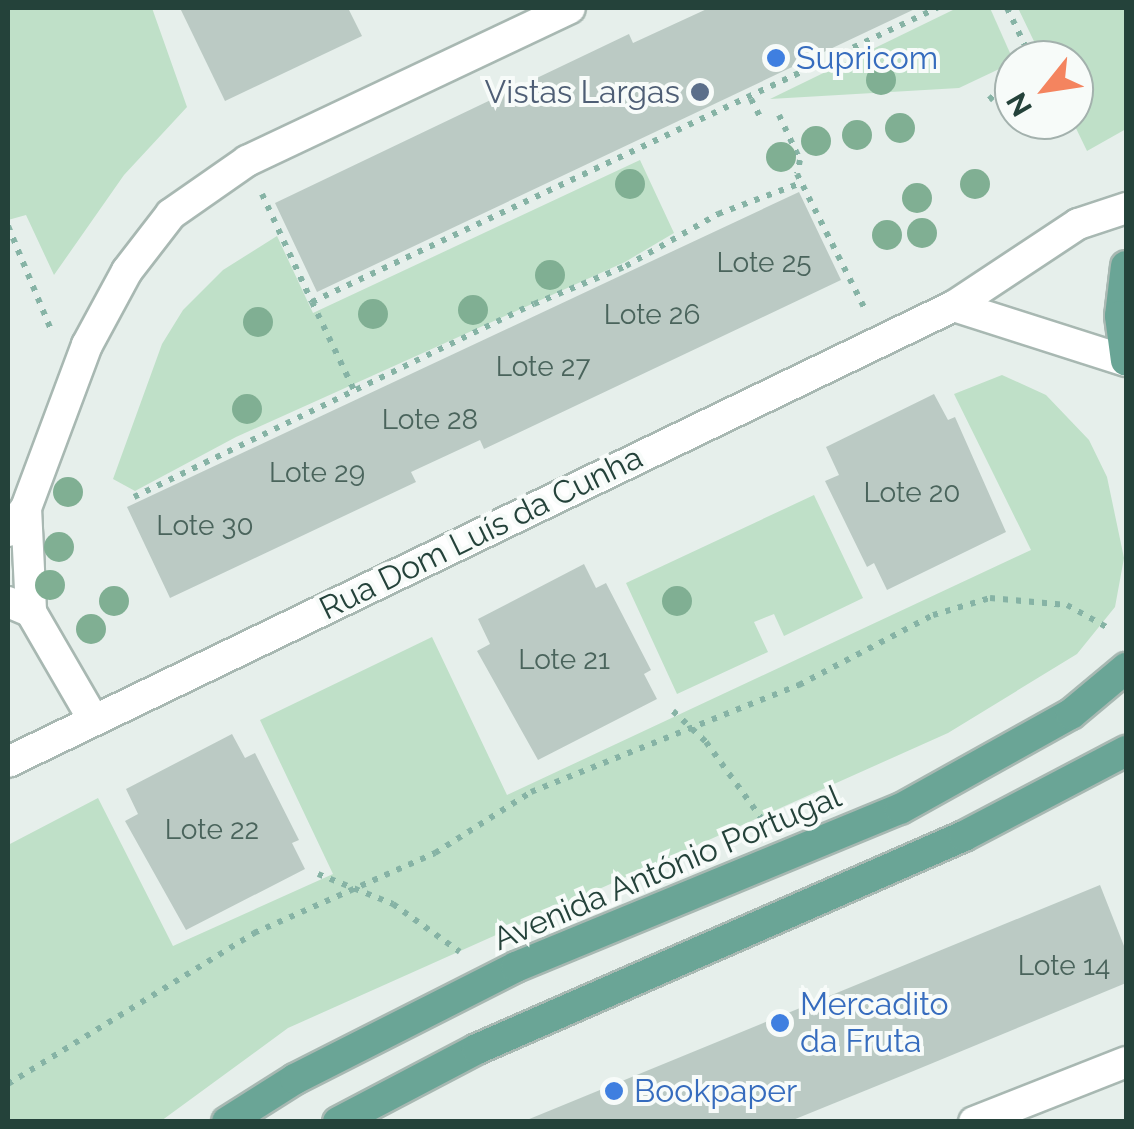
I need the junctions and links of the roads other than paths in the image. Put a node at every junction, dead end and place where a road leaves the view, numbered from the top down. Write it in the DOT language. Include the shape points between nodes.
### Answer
graph roads {
  1 [pos="570,8"];
  2 [pos="1126,208"];
  3 [pos="1126,266"];
  4 [pos="954,306"];
  5 [pos="1126,361"];
  6 [pos="17,520"];
  7 [pos="19,607"];
  8 [pos="1126,668"];
  9 [pos="93,719"];
  10 [pos="1126,751"];
  11 [pos="8,762"];
  12 [pos="1126,1062"];
  13 [pos="226,1122"];
  14 [pos="338,1122"];
  15 [pos="974,1122"];
  1 -- 6 [label="street" via="247,161 171,214 127,270 87,345"];
  2 -- 4 [label="street, Rua Dom Luís da Cunha" via="1078,224"];
  3 -- 5 [label="main road" via="1120,316"];
  4 -- 5 [label="street"];
  4 -- 9 [label="street, Rua Dom Luís da Cunha"];
  6 -- 7 [label="street"];
  7 -- 9 [label="street"];
  8 -- 13 [label="main road, Avenida António Portugal" via="1071,714 900,808 516,968 295,1078"];
  9 -- 11 [label="street, Rua Dom Luís da Cunha"];
  10 -- 14 [label="main road" via="964,836 477,1049"];
  12 -- 15 [label="street"];
}
